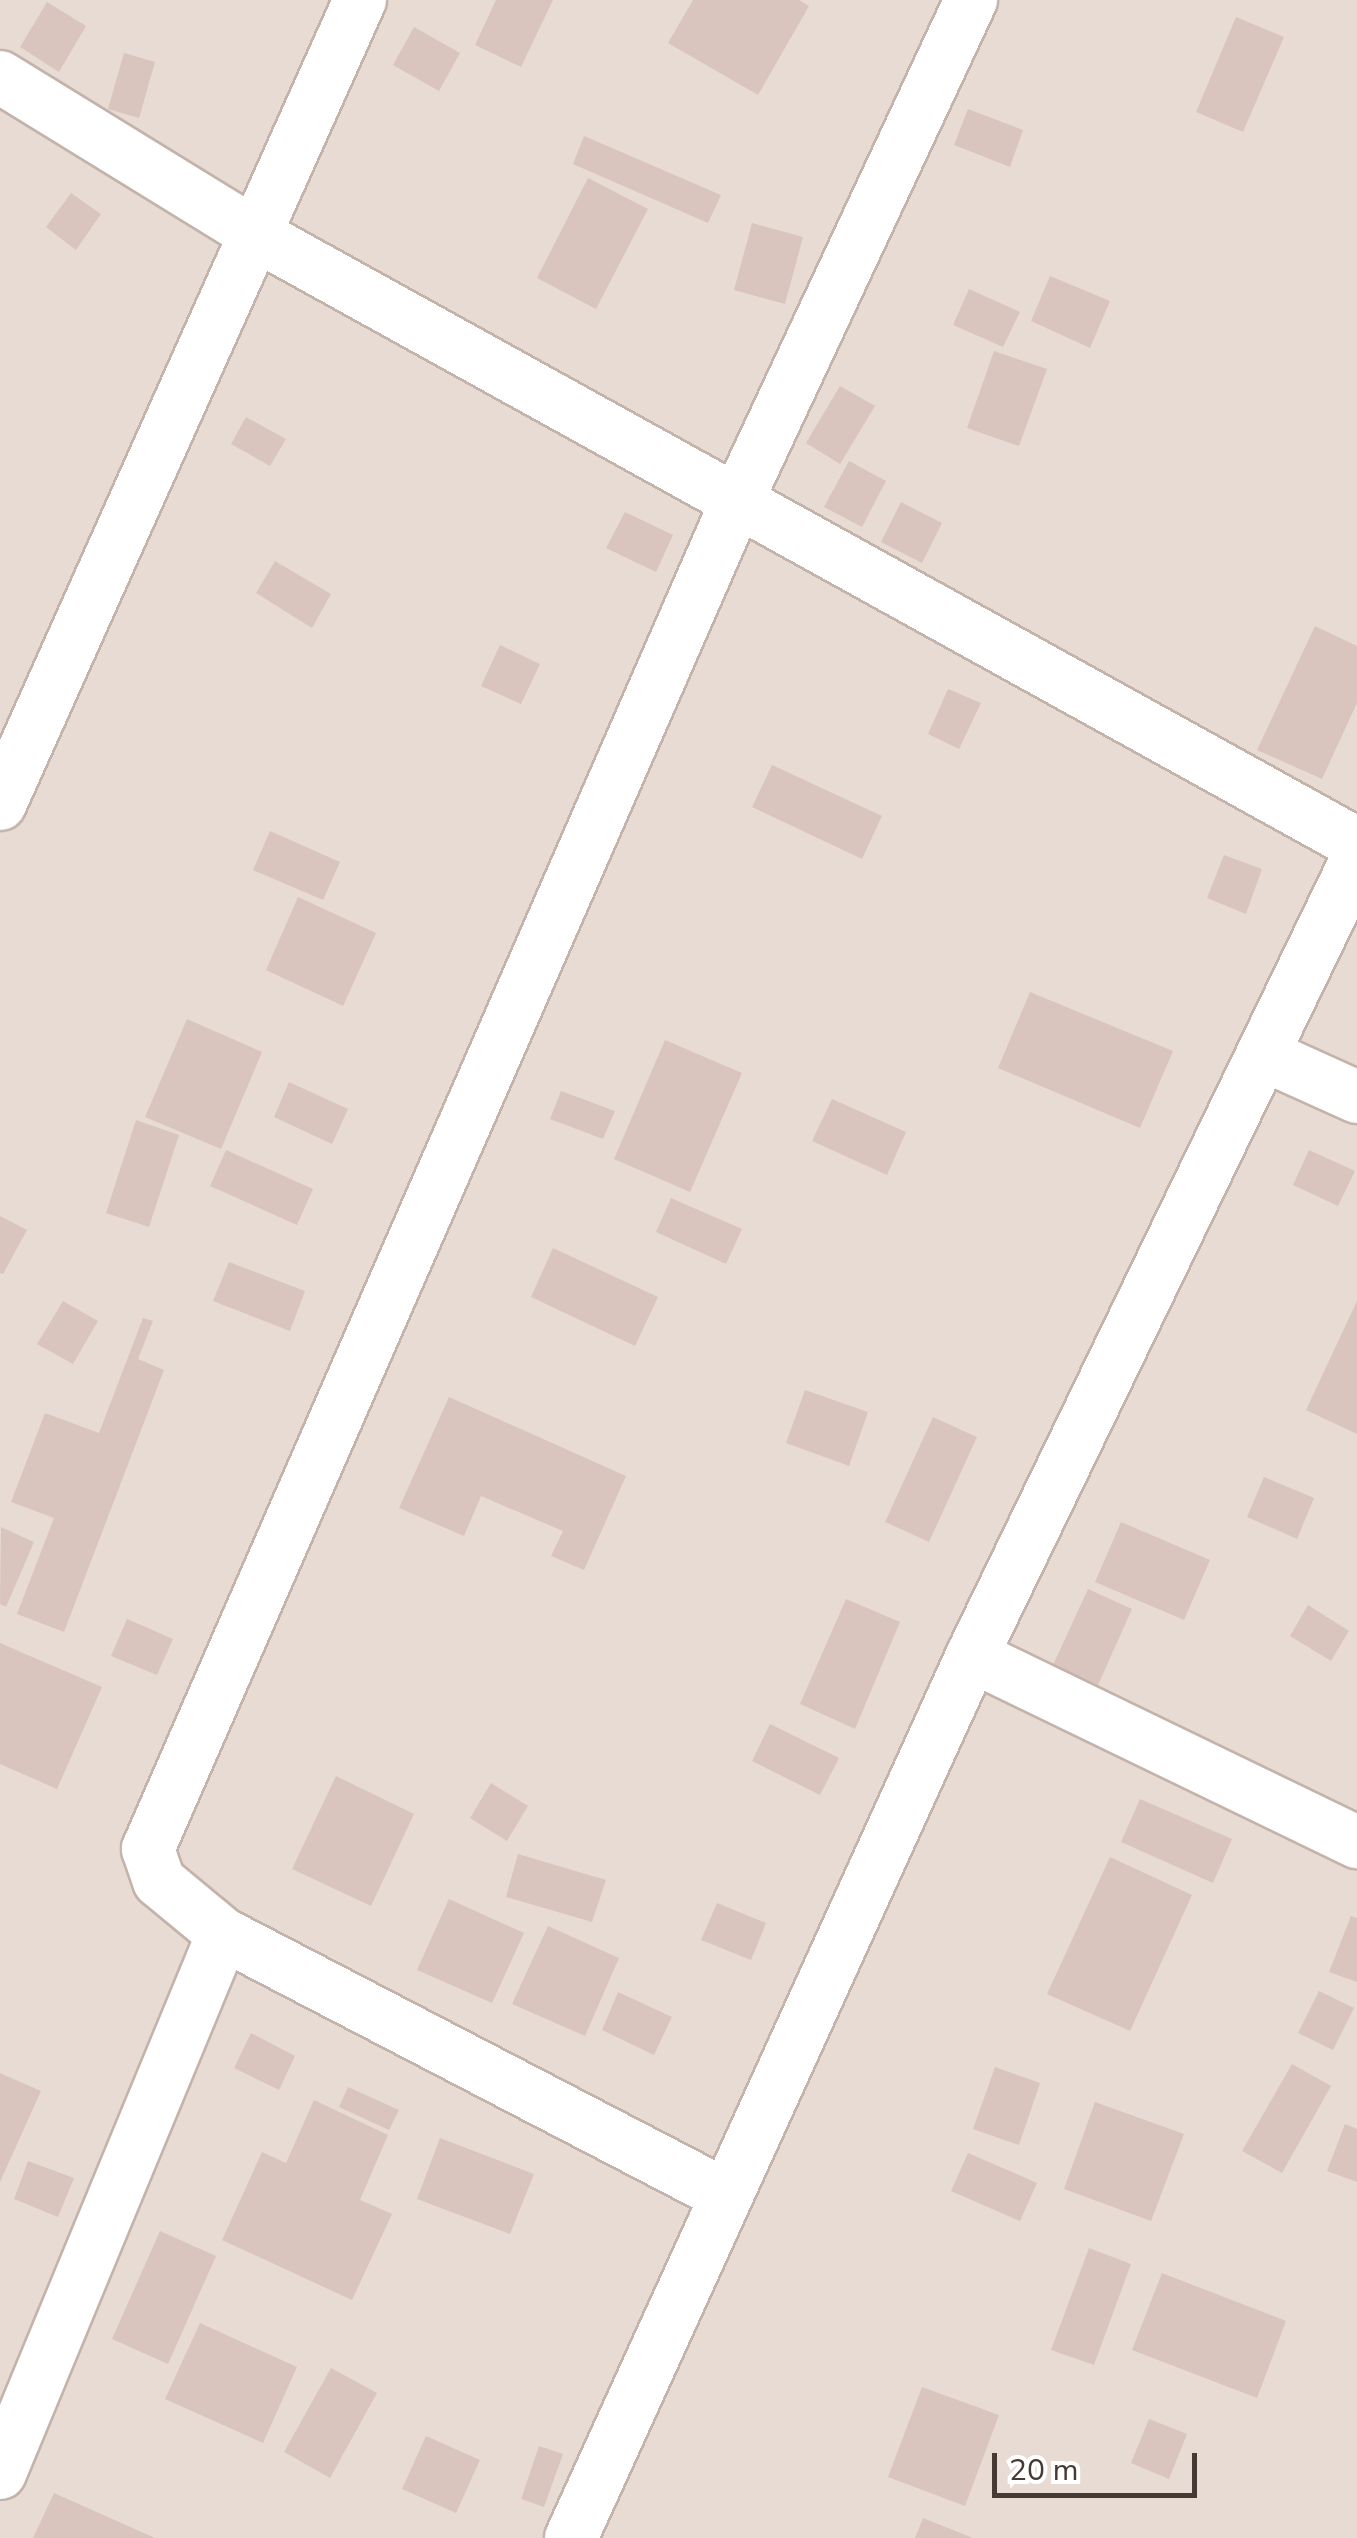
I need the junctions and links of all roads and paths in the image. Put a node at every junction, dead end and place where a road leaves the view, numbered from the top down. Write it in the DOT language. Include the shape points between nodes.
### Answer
graph roads {
  1 [pos="360,0"];
  2 [pos="971,0"];
  3 [pos="0,77"];
  4 [pos="258,236"];
  5 [pos="737,501"];
  6 [pos="0,804"];
  7 [pos="1357,844"];
  8 [pos="1357,859"];
  9 [pos="1264,1054"];
  10 [pos="1357,1097"];
  11 [pos="972,1656"];
  12 [pos="1357,1842"];
  13 [pos="223,1934"];
  14 [pos="725,2195"];
  15 [pos="0,2473"];
  16 [pos="571,2538"];
  1 -- 4 [label="street"];
  2 -- 5 [label="street"];
  3 -- 4 [label="street"];
  4 -- 5 [label="street"];
  4 -- 6 [label="street"];
  5 -- 7 [label="street"];
  5 -- 13 [label="street" via="160,1806 148,1849 159,1880"];
  8 -- 9 [label="street"];
  9 -- 10 [label="street"];
  9 -- 11 [label="street"];
  11 -- 12 [label="street"];
  11 -- 14 [label="street"];
  13 -- 14 [label="street"];
  13 -- 15 [label="street"];
  14 -- 16 [label="street"];
}
